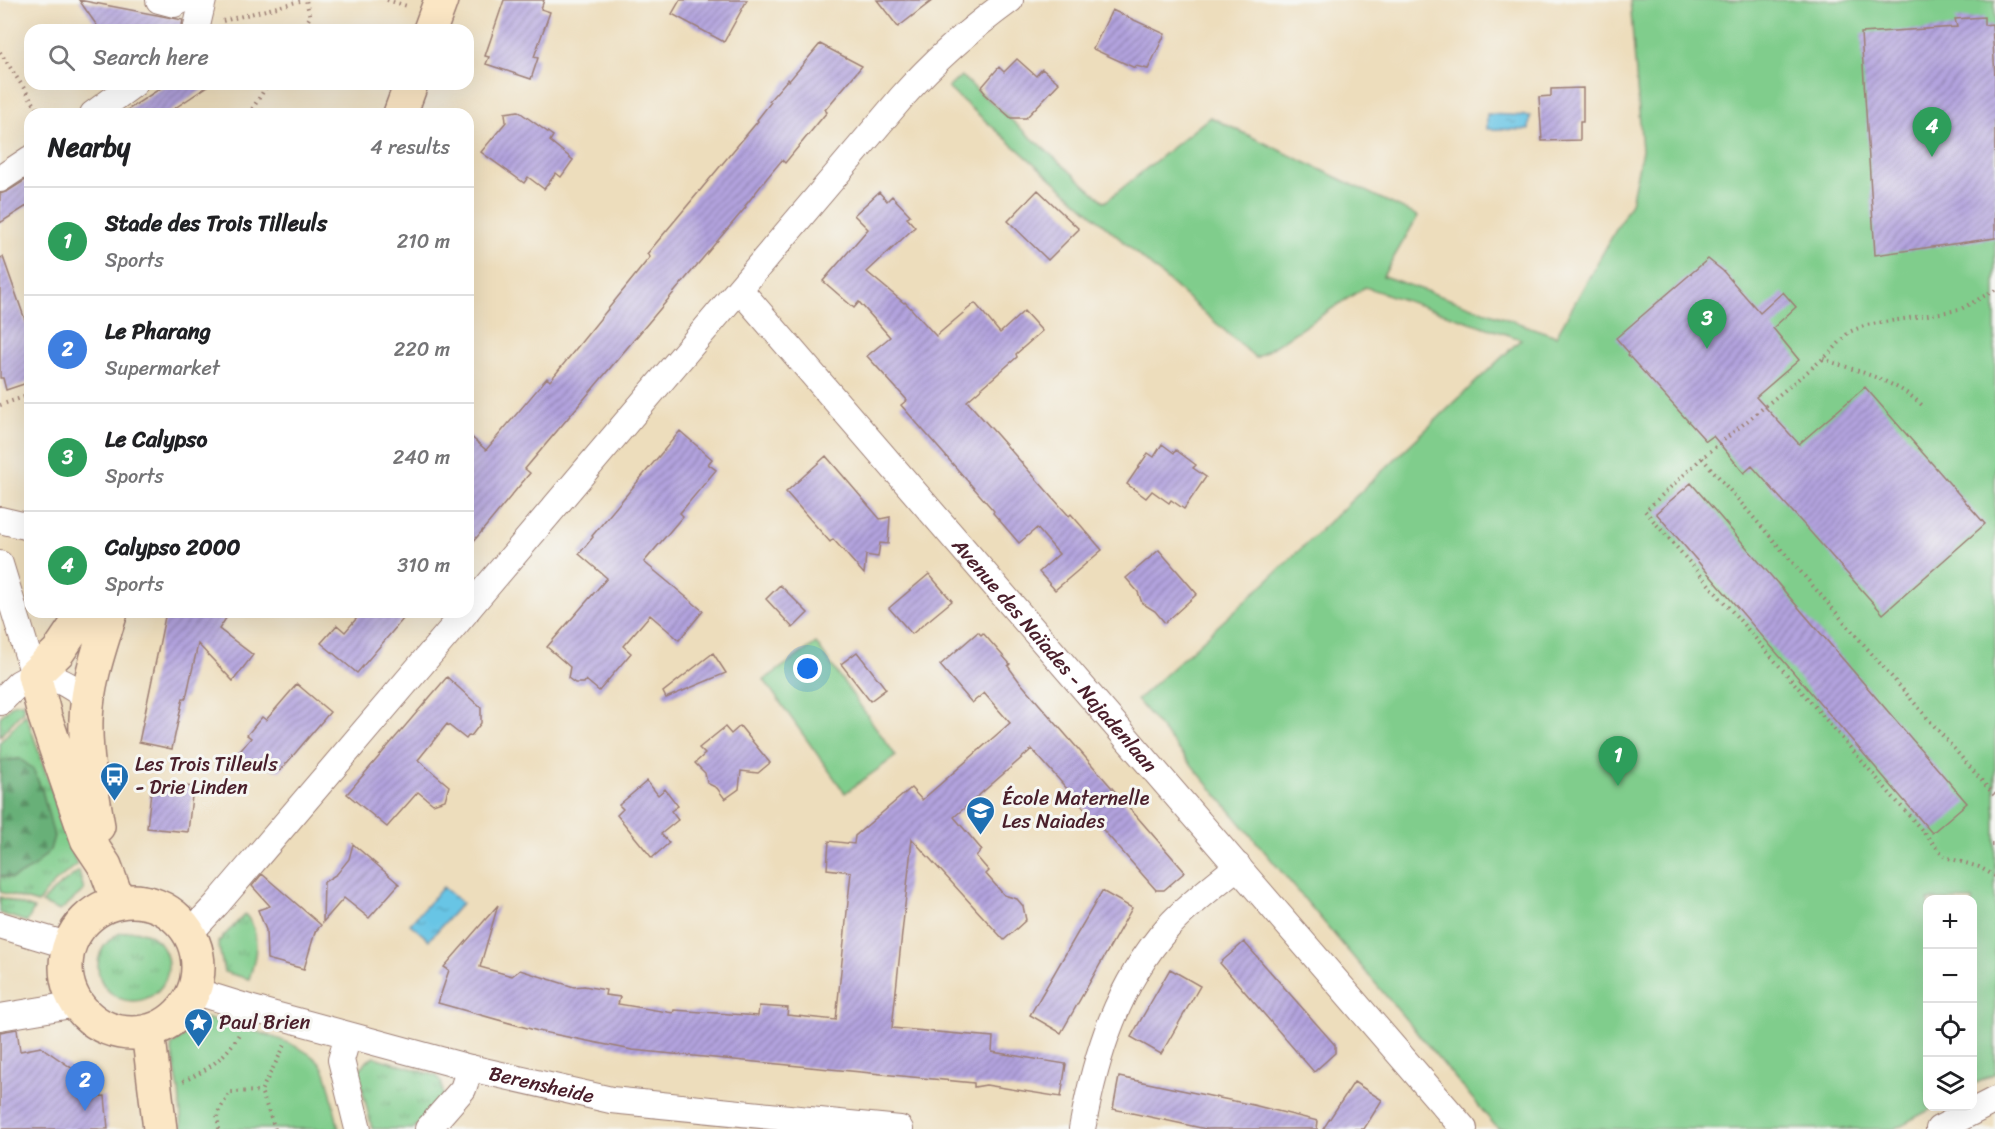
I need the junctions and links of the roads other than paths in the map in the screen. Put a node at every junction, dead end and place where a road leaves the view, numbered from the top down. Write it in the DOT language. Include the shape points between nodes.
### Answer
graph roads {
  1 [pos="159,0"];
  2 [pos="182,0"];
  3 [pos="203,0"];
  4 [pos="441,0"];
  5 [pos="1010,0"];
  6 [pos="197,24"];
  7 [pos="432,24"];
  8 [pos="126,90"];
  9 [pos="409,90"];
  10 [pos="101,108"];
  11 [pos="402,108"];
  12 [pos="24,163"];
  13 [pos="0,179"];
  14 [pos="740,290"];
  15 [pos="0,520"];
  16 [pos="24,526"];
  17 [pos="0,564"];
  18 [pos="474,603"];
  19 [pos="82,618"];
  20 [pos="109,618"];
  21 [pos="461,618"];
  22 [pos="34,675"];
  23 [pos="0,702"];
  24 [pos="88,710"];
  25 [pos="45,717"];
  26 [pos="105,866"];
  27 [pos="1238,866"];
  28 [pos="118,901"];
  29 [pos="0,925"];
  30 [pos="190,933"];
  31 [pos="70,946"];
  32 [pos="194,991"];
  33 [pos="77,1004"];
  34 [pos="0,1017"];
  35 [pos="148,1031"];
  36 [pos="348,1036"];
  37 [pos="470,1068"];
  38 [pos="1995,1100"];
  39 [pos="832,1125"];
  40 [pos="160,1129"];
  41 [pos="358,1129"];
  42 [pos="428,1129"];
  43 [pos="900,1129"];
  44 [pos="1082,1129"];
  45 [pos="1464,1129"];
  46 [pos="1939,1129"];
  1 -- 2 [label="street" via="174,4"];
  3 -- 6 [label="street"];
  4 -- 7 [label="street"];
  5 -- 14 [label="street" via="931,64"];
  8 -- 10 [label="street"];
  9 -- 11 [label="street"];
  12 -- 13 [label="street"];
  14 -- 18 [label="street"];
  14 -- 27 [label="street, Avenue des Naïades - Najadenlaan"];
  15 -- 16 [label="street"];
  17 -- 22 [label="street"];
  19 -- 22 [label="street" via="58,652"];
  20 -- 24 [label="street"];
  21 -- 30 [label="street"];
  22 -- 23 [label="street" via="19,683"];
  22 -- 24 [label="street" via="51,676 69,685"];
  22 -- 25 [label="street"];
  24 -- 25 [label="street" via="68,726"];
  24 -- 26 [label="street" via="94,802"];
  25 -- 26 [label="street" via="87,839"];
  26 -- 28 [label="street"];
  27 -- 44 [label="street" via="1170,925 1140,965 1107,1028"];
  27 -- 45 [label="street, Avenue des Naïades - Najadenlaan"];
  28 -- 30 [label="street" via="151,903 175,916"];
  28 -- 31 [label="street" via="81,924"];
  29 -- 31 [label="street"];
  30 -- 32 [label="street" via="198,961"];
  31 -- 33 [label="street" via="66,967"];
  32 -- 35 [label="street" via="171,1020"];
  32 -- 36 [label="street, Berensheide"];
  33 -- 34 [label="street"];
  33 -- 35 [label="street" via="105,1027 121,1032"];
  35 -- 40 [label="street"];
  36 -- 37 [label="street, Berensheide"];
  36 -- 41 [label="street" via="341,1060"];
  37 -- 39 [label="street, Berensheide" via="611,1100"];
  37 -- 42 [label="street" via="463,1089"];
  38 -- 46 [label="street"];
  39 -- 43 [label="street, Berensheide"];
}
